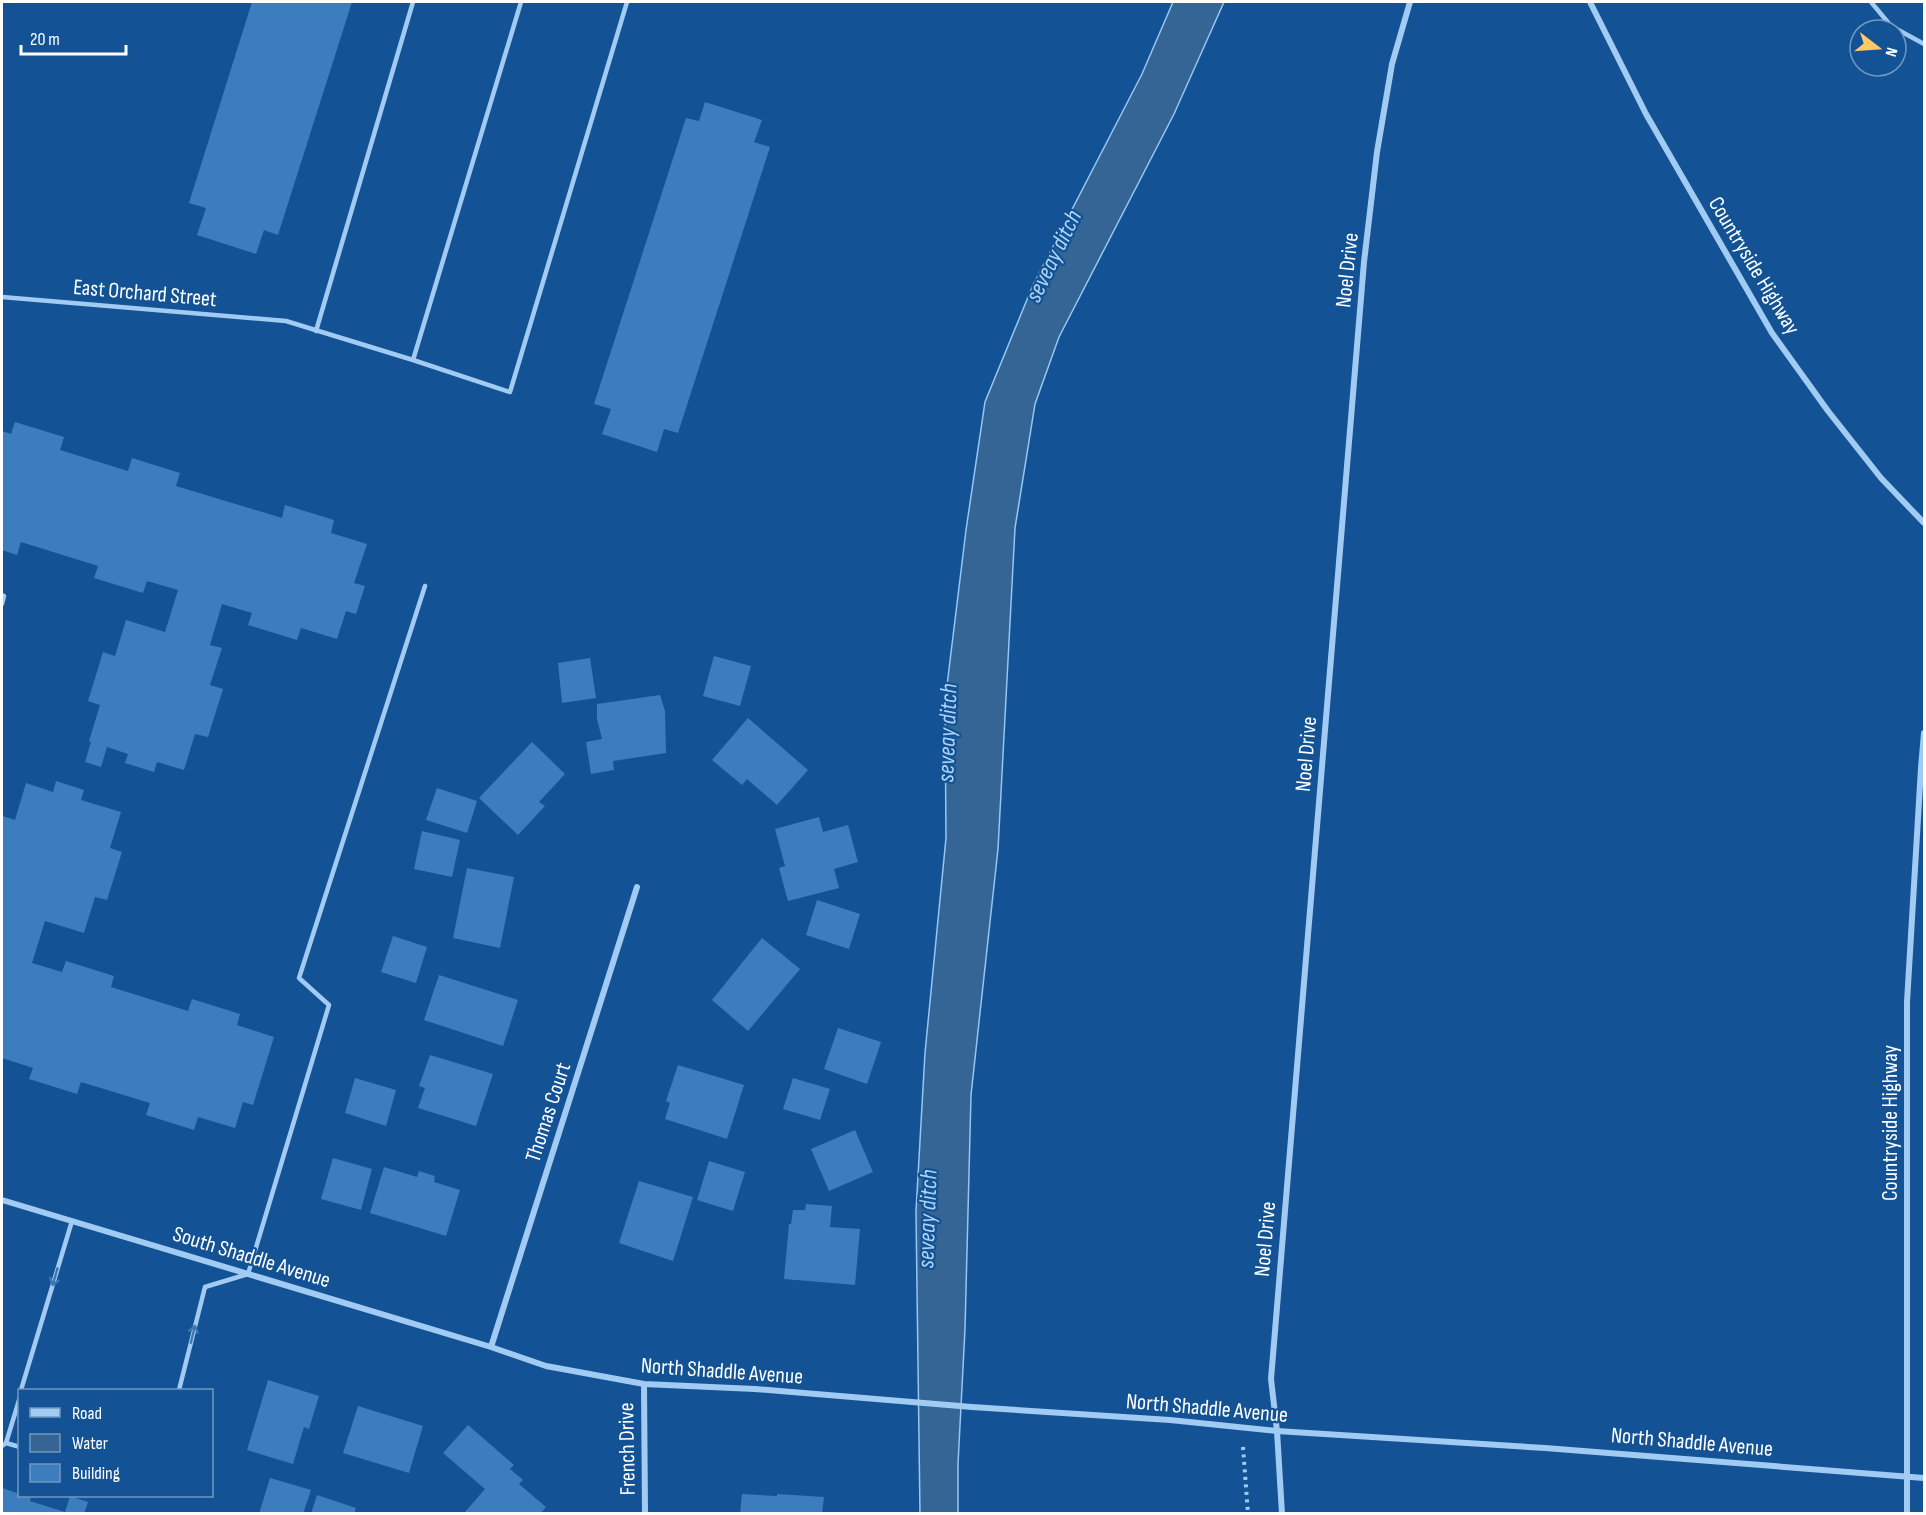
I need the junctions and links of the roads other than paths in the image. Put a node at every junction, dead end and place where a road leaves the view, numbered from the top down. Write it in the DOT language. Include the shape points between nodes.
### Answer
graph roads {
  1 [pos="413,2"];
  2 [pos="521,2"];
  3 [pos="627,2"];
  4 [pos="1410,2"];
  5 [pos="1590,2"];
  6 [pos="1871,2"];
  7 [pos="1924,44"];
  8 [pos="2,297"];
  9 [pos="316,331"];
  10 [pos="413,360"];
  11 [pos="1923,520"];
  12 [pos="425,586"];
  13 [pos="2,595"];
  14 [pos="2,604"];
  15 [pos="1924,733"];
  16 [pos="637,887"];
  17 [pos="2,1200"];
  18 [pos="72,1221"];
  19 [pos="248,1274"];
  20 [pos="491,1347"];
  21 [pos="644,1384"];
  22 [pos="21,1389"];
  23 [pos="179,1389"];
  24 [pos="18,1403"];
  25 [pos="1277,1431"];
  26 [pos="4,1444"];
  27 [pos="1908,1476"];
  28 [pos="1924,1478"];
  29 [pos="645,1514"];
  30 [pos="1282,1514"];
  31 [pos="1907,1514"];
  1 -- 9 [label="lane"];
  2 -- 10 [label="lane"];
  3 -- 10 [label="lane, East Orchard Street" via="510,392"];
  4 -- 25 [label="street, Noel Drive" via="1384,108 1364,262 1271,1379"];
  5 -- 11 [label="street, Countryside Highway" via="1646,114 1772,333 1875,470"];
  6 -- 7 [label="lane" via="1891,26"];
  8 -- 9 [label="lane, East Orchard Street" via="286,321"];
  9 -- 10 [label="lane, East Orchard Street"];
  12 -- 19 [label="lane" via="299,978 329,1005"];
  13 -- 14 [label="lane"];
  15 -- 27 [label="street, Countryside Highway" via="1907,1002"];
  16 -- 20 [label="street, Thomas Court"];
  17 -- 18 [label="street, South Shaddle Avenue"];
  18 -- 19 [label="street, South Shaddle Avenue"];
  18 -- 22 [label="lane, one-way"];
  19 -- 20 [label="street, South Shaddle Avenue"];
  23 -- 19 [label="lane, one-way" via="205,1287"];
  20 -- 21 [label="street, North Shaddle Avenue" via="546,1366"];
  21 -- 25 [label="street, North Shaddle Avenue" via="755,1389"];
  21 -- 29 [label="street, French Drive"];
  24 -- 26 [label="lane"];
  25 -- 27 [label="street, North Shaddle Avenue"];
  25 -- 30 [label="street, Noel Drive"];
  27 -- 28 [label="street, North Shaddle Avenue"];
  27 -- 31 [label="street, Countryside Highway"];
}
